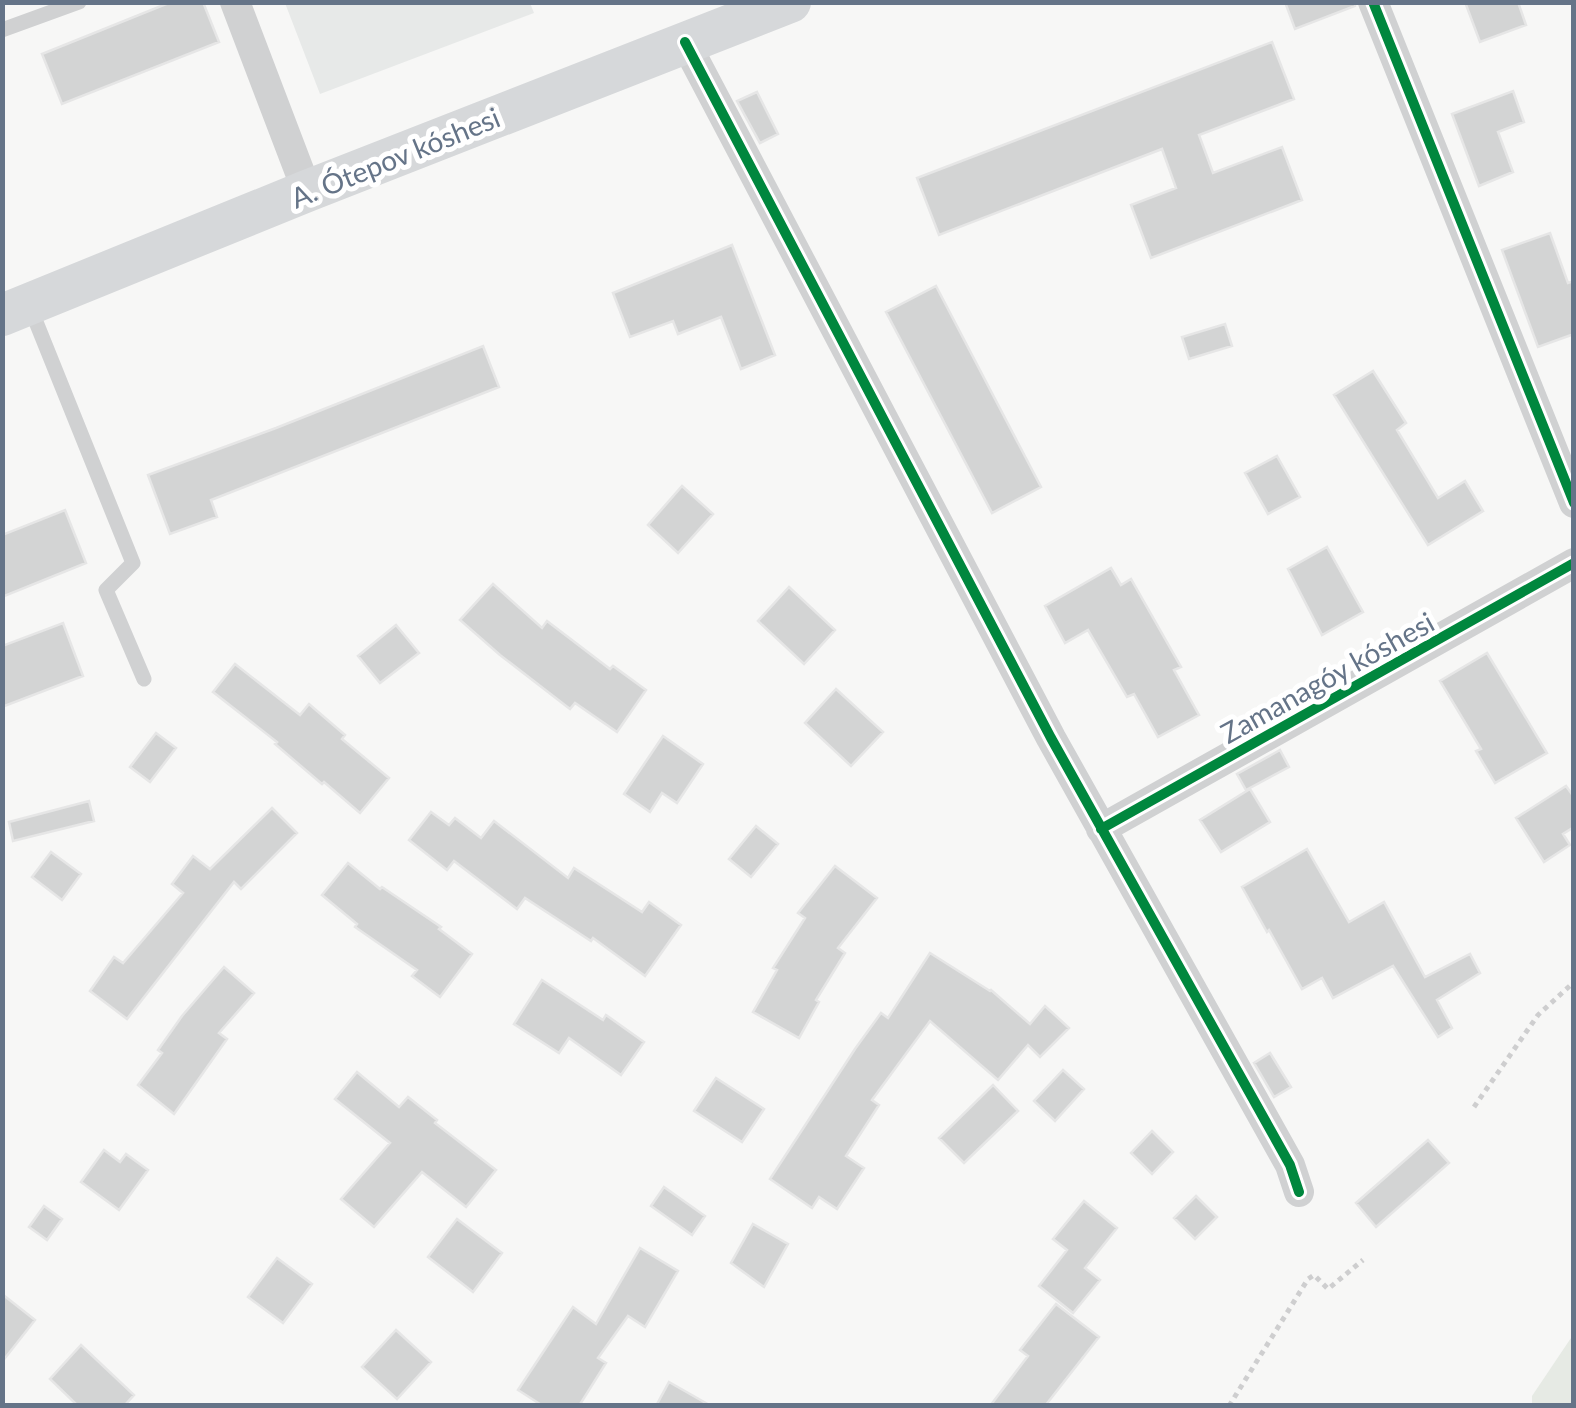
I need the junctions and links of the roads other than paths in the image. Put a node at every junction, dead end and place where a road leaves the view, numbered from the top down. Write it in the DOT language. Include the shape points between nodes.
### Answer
graph roads {
  1 [pos="79,2"];
  2 [pos="235,2"];
  3 [pos="790,2"];
  4 [pos="1373,2"];
  5 [pos="2,30"];
  6 [pos="685,42"];
  7 [pos="307,191"];
  8 [pos="16,310"];
  9 [pos="1574,502"];
  10 [pos="1574,563"];
  11 [pos="144,680"];
  12 [pos="1101,829"];
  13 [pos="1299,1192"];
  1 -- 5 [label="lane"];
  2 -- 7 [label="street"];
  3 -- 6 [label="main road, A. Ótepov kóshesi"];
  4 -- 9 [label="street"];
  6 -- 7 [label="main road, A. Ótepov kóshesi"];
  6 -- 12 [label="street"];
  7 -- 8 [label="main road, A. Ótepov kóshesi"];
  8 -- 11 [label="lane" via="134,563 106,590"];
  10 -- 12 [label="street, Zamanagóy kóshesi"];
  12 -- 13 [label="street"];
}
